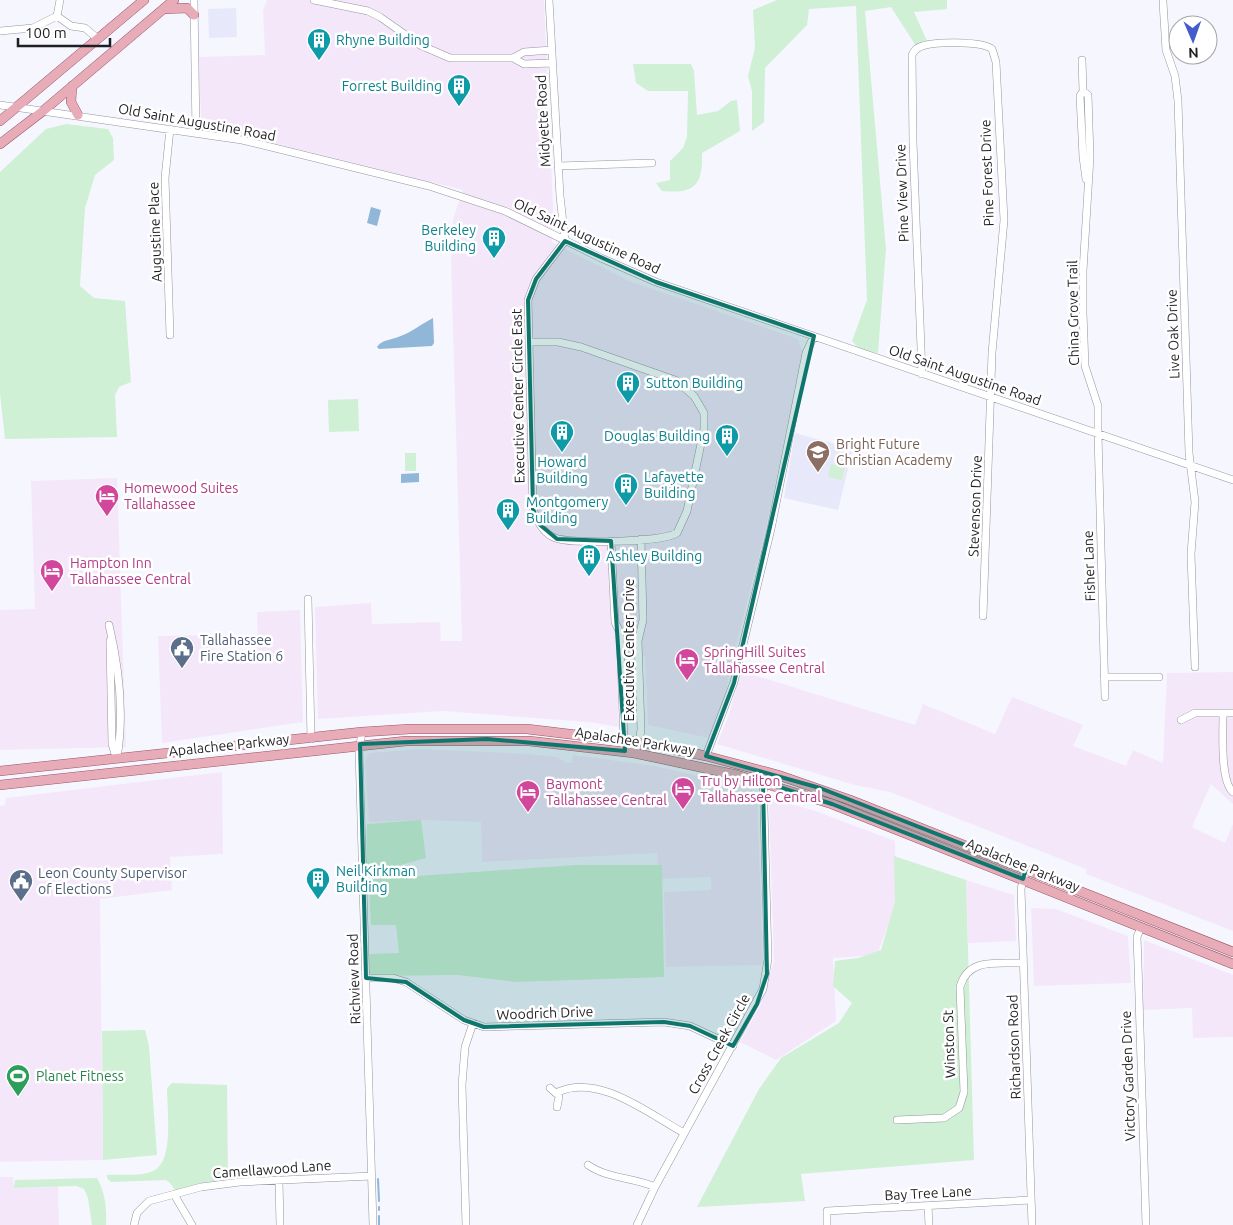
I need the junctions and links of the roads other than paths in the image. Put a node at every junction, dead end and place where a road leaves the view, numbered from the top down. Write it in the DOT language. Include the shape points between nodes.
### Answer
graph roads {
  1 [pos="60,0"];
  2 [pos="144,0"];
  3 [pos="174,0"];
  4 [pos="194,0"];
  5 [pos="314,0"];
  6 [pos="550,0"];
  7 [pos="1163,2"];
  8 [pos="164,9"];
  9 [pos="194,15"];
  10 [pos="58,16"];
  11 [pos="0,31"];
  12 [pos="98,39"];
  13 [pos="952,44"];
  14 [pos="552,50"];
  15 [pos="512,58"];
  16 [pos="1082,60"];
  17 [pos="552,63"];
  18 [pos="72,86"];
  19 [pos="0,105"];
  20 [pos="16,107"];
  21 [pos="44,111"];
  22 [pos="78,115"];
  23 [pos="0,121"];
  24 [pos="170,129"];
  25 [pos="196,133"];
  26 [pos="0,144"];
  27 [pos="652,163"];
  28 [pos="558,166"];
  29 [pos="565,241"];
  30 [pos="170,335"];
  31 [pos="814,336"];
  32 [pos="529,342"];
  33 [pos="922,374"];
  34 [pos="991,397"];
  35 [pos="1098,434"];
  36 [pos="1190,466"];
  37 [pos="1233,480"];
  38 [pos="641,539"];
  39 [pos="611,540"];
  40 [pos="308,599"];
  41 [pos="983,616"];
  42 [pos="1195,667"];
  43 [pos="1104,677"];
  44 [pos="1159,677"];
  45 [pos="1105,697"];
  46 [pos="1233,713"];
  47 [pos="1223,714"];
  48 [pos="1181,720"];
  49 [pos="509,728"];
  50 [pos="362,732"];
  51 [pos="311,739"];
  52 [pos="487,739"];
  53 [pos="624,740"];
  54 [pos="639,743"];
  55 [pos="360,744"];
  56 [pos="210,750"];
  57 [pos="634,753"];
  58 [pos="706,756"];
  59 [pos="117,758"];
  60 [pos="224,760"];
  61 [pos="186,764"];
  62 [pos="3,771"];
  63 [pos="118,771"];
  64 [pos="762,771"];
  65 [pos="0,780"];
  66 [pos="763,782"];
  67 [pos="0,785"];
  68 [pos="1233,792"];
  69 [pos="1026,869"];
  70 [pos="1023,879"];
  71 [pos="1156,921"];
  72 [pos="1141,927"];
  73 [pos="1231,951"];
  74 [pos="1212,955"];
  75 [pos="1023,963"];
  76 [pos="1233,964"];
  77 [pos="366,978"];
  78 [pos="473,1023"];
  79 [pos="733,1046"];
  80 [pos="550,1088"];
  81 [pos="558,1092"];
  82 [pos="557,1108"];
  83 [pos="896,1120"];
  84 [pos="684,1133"];
  85 [pos="588,1165"];
  86 [pos="372,1176"];
  87 [pos="279,1180"];
  88 [pos="655,1188"];
  89 [pos="175,1196"];
  90 [pos="1032,1200"];
  91 [pos="928,1206"];
  92 [pos="134,1225"];
  93 [pos="192,1225"];
  94 [pos="280,1225"];
  95 [pos="373,1225"];
  96 [pos="466,1225"];
  97 [pos="637,1225"];
  98 [pos="827,1225"];
  99 [pos="929,1225"];
  100 [pos="1032,1225"];
  101 [pos="1146,1225"];
  1 -- 10 [label="street"];
  2 -- 12 [label="main road"];
  3 -- 8 [label="main road"];
  4 -- 9 [label="street"];
  5 -- 15 [label="street" via="380,16 420,45 450,58"];
  6 -- 14 [label="street, Midyette Road"];
  7 -- 36 [label="street, Live Oak Drive" via="1166,50 1175,76 1178,101"];
  8 -- 9 [label="main road" via="187,8"];
  8 -- 18 [label="main road"];
  9 -- 25 [label="street"];
  10 -- 11 [label="street" via="28,29"];
  10 -- 12 [label="street" via="71,26 85,28"];
  12 -- 20 [label="main road"];
  13 -- 33 [label="street, Pine View Drive" via="920,46 911,61"];
  13 -- 34 [label="street, Pine Forest Drive" via="983,44 992,49 996,62 1004,205"];
  14 -- 15 [label="street" via="524,52"];
  14 -- 17 [label="street, Midyette Road"];
  15 -- 17 [label="street" via="524,64"];
  16 -- 35 [label="street, China Grove Trail" via="1083,91 1088,95 1090,157 1083,271 1085,366 1098,406"];
  17 -- 28 [label="street, Midyette Road"];
  18 -- 21 [label="main road"];
  18 -- 22 [label="main road" via="71,102"];
  19 -- 20 [label="street, Old Saint Augustine Road"];
  20 -- 21 [label="street, Old Saint Augustine Road"];
  20 -- 23 [label="main road"];
  21 -- 22 [label="street, Old Saint Augustine Road"];
  21 -- 26 [label="main road"];
  22 -- 24 [label="street, Old Saint Augustine Road"];
  24 -- 25 [label="street, Old Saint Augustine Road"];
  24 -- 30 [label="street, Augustine Place" via="165,178"];
  25 -- 29 [label="street, Old Saint Augustine Road" via="286,150 465,196 505,210"];
  27 -- 28 [label="street"];
  28 -- 29 [label="street, Midyette Road"];
  29 -- 31 [label="street, Old Saint Augustine Road" via="649,280"];
  29 -- 32 [label="street, Executive Center Circle East" via="534,285 528,307"];
  31 -- 33 [label="street, Old Saint Augustine Road"];
  31 -- 58 [label="street" via="806,353 771,528 729,702"];
  32 -- 38 [label="street" via="558,342 581,347 675,380 688,389 702,407 704,429 684,523 674,535"];
  32 -- 39 [label="street, Executive Center Circle East" via="534,509 539,524 552,536 567,541"];
  33 -- 34 [label="street, Old Saint Augustine Road"];
  34 -- 35 [label="street, Old Saint Augustine Road"];
  34 -- 41 [label="street, Stevenson Drive"];
  35 -- 36 [label="street, Old Saint Augustine Road"];
  35 -- 43 [label="street, Fisher Lane"];
  36 -- 37 [label="street, Old Saint Augustine Road"];
  36 -- 42 [label="street, Live Oak Drive" via="1195,502 1191,554"];
  38 -- 39 [label="street"];
  38 -- 54 [label="street, Executive Center Drive" via="643,620 638,640"];
  39 -- 53 [label="street, Executive Center Drive" via="615,622 620,633"];
  40 -- 51 [label="street"];
  43 -- 44 [label="street"];
  43 -- 45 [label="street, Fisher Lane"];
  46 -- 47 [label="street"];
  47 -- 48 [label="street" via="1195,713"];
  47 -- 68 [label="street" via="1225,776"];
  49 -- 50 [label="main road, Apalachee Parkway"];
  49 -- 52 [label="main road"];
  49 -- 53 [label="main road, Apalachee Parkway"];
  50 -- 51 [label="main road, Apalachee Parkway"];
  50 -- 55 [label="street, Richview Road"];
  51 -- 56 [label="main road, Apalachee Parkway"];
  52 -- 55 [label="main road, Apalachee Parkway"];
  52 -- 57 [label="main road, Apalachee Parkway" via="566,744"];
  53 -- 54 [label="main road, Apalachee Parkway"];
  53 -- 57 [label="street, Executive Center Drive"];
  54 -- 57 [label="street, Executive Center Drive"];
  54 -- 58 [label="main road, Apalachee Parkway"];
  55 -- 60 [label="main road, Apalachee Parkway"];
  55 -- 77 [label="street, Richview Road"];
  56 -- 59 [label="main road, Apalachee Parkway"];
  56 -- 60 [label="main road"];
  56 -- 61 [label="main road"];
  57 -- 66 [label="main road, Apalachee Parkway"];
  58 -- 64 [label="main road, Apalachee Parkway"];
  59 -- 59 [label="street" via="120,742 116,658 109,625 112,744"];
  59 -- 62 [label="main road, Apalachee Parkway"];
  59 -- 63 [label="main road"];
  60 -- 61 [label="main road, Apalachee Parkway"];
  61 -- 63 [label="main road, Apalachee Parkway"];
  62 -- 65 [label="main road"];
  63 -- 67 [label="main road, Apalachee Parkway"];
  64 -- 66 [label="street, Cross Creek Circle"];
  64 -- 69 [label="main road, Apalachee Parkway" via="850,800"];
  66 -- 70 [label="main road, Apalachee Parkway" via="850,811"];
  66 -- 79 [label="street, Cross Creek Circle" via="767,974 757,1004"];
  69 -- 70 [label="street, Richardson Road"];
  69 -- 71 [label="main road, Apalachee Parkway"];
  70 -- 72 [label="main road, Apalachee Parkway"];
  70 -- 75 [label="street, Richardson Road"];
  71 -- 72 [label="main road" via="1146,922"];
  71 -- 73 [label="main road, Apalachee Parkway"];
  72 -- 74 [label="main road, Apalachee Parkway"];
  72 -- 101 [label="street, Victory Garden Drive" via="1138,964"];
  73 -- 74 [label="main road"];
  73 -- 76 [label="main road"];
  74 -- 76 [label="main road, Apalachee Parkway"];
  75 -- 83 [label="street, Winston St" via="977,965 962,979 964,1092 959,1108 944,1118"];
  75 -- 90 [label="street, Richardson Road"];
  77 -- 78 [label="street, Woodrich Drive" via="394,978 406,982"];
  77 -- 86 [label="street, Richview Road"];
  78 -- 79 [label="street, Woodrich Drive" via="500,1028 664,1022 690,1026"];
  78 -- 96 [label="street" via="465,1047 462,1085"];
  79 -- 84 [label="street, Cross Creek Circle"];
  80 -- 81 [label="street"];
  81 -- 82 [label="street"];
  81 -- 84 [label="street" via="574,1087 606,1092"];
  84 -- 88 [label="street, Cross Creek Circle"];
  85 -- 88 [label="street" via="600,1173 634,1179"];
  86 -- 87 [label="street, Camellawood Lane"];
  86 -- 95 [label="street, Richview Road"];
  87 -- 89 [label="street, Camellawood Lane" via="216,1184"];
  87 -- 94 [label="street"];
  88 -- 97 [label="street, Cross Creek Circle"];
  89 -- 92 [label="street, Camellawood Lane" via="149,1201 137,1213"];
  89 -- 93 [label="street"];
  90 -- 91 [label="street, Bay Tree Lane"];
  90 -- 100 [label="street, Richardson Road"];
  91 -- 98 [label="street, Bay Tree Lane" via="826,1211"];
  91 -- 99 [label="street"];
}
